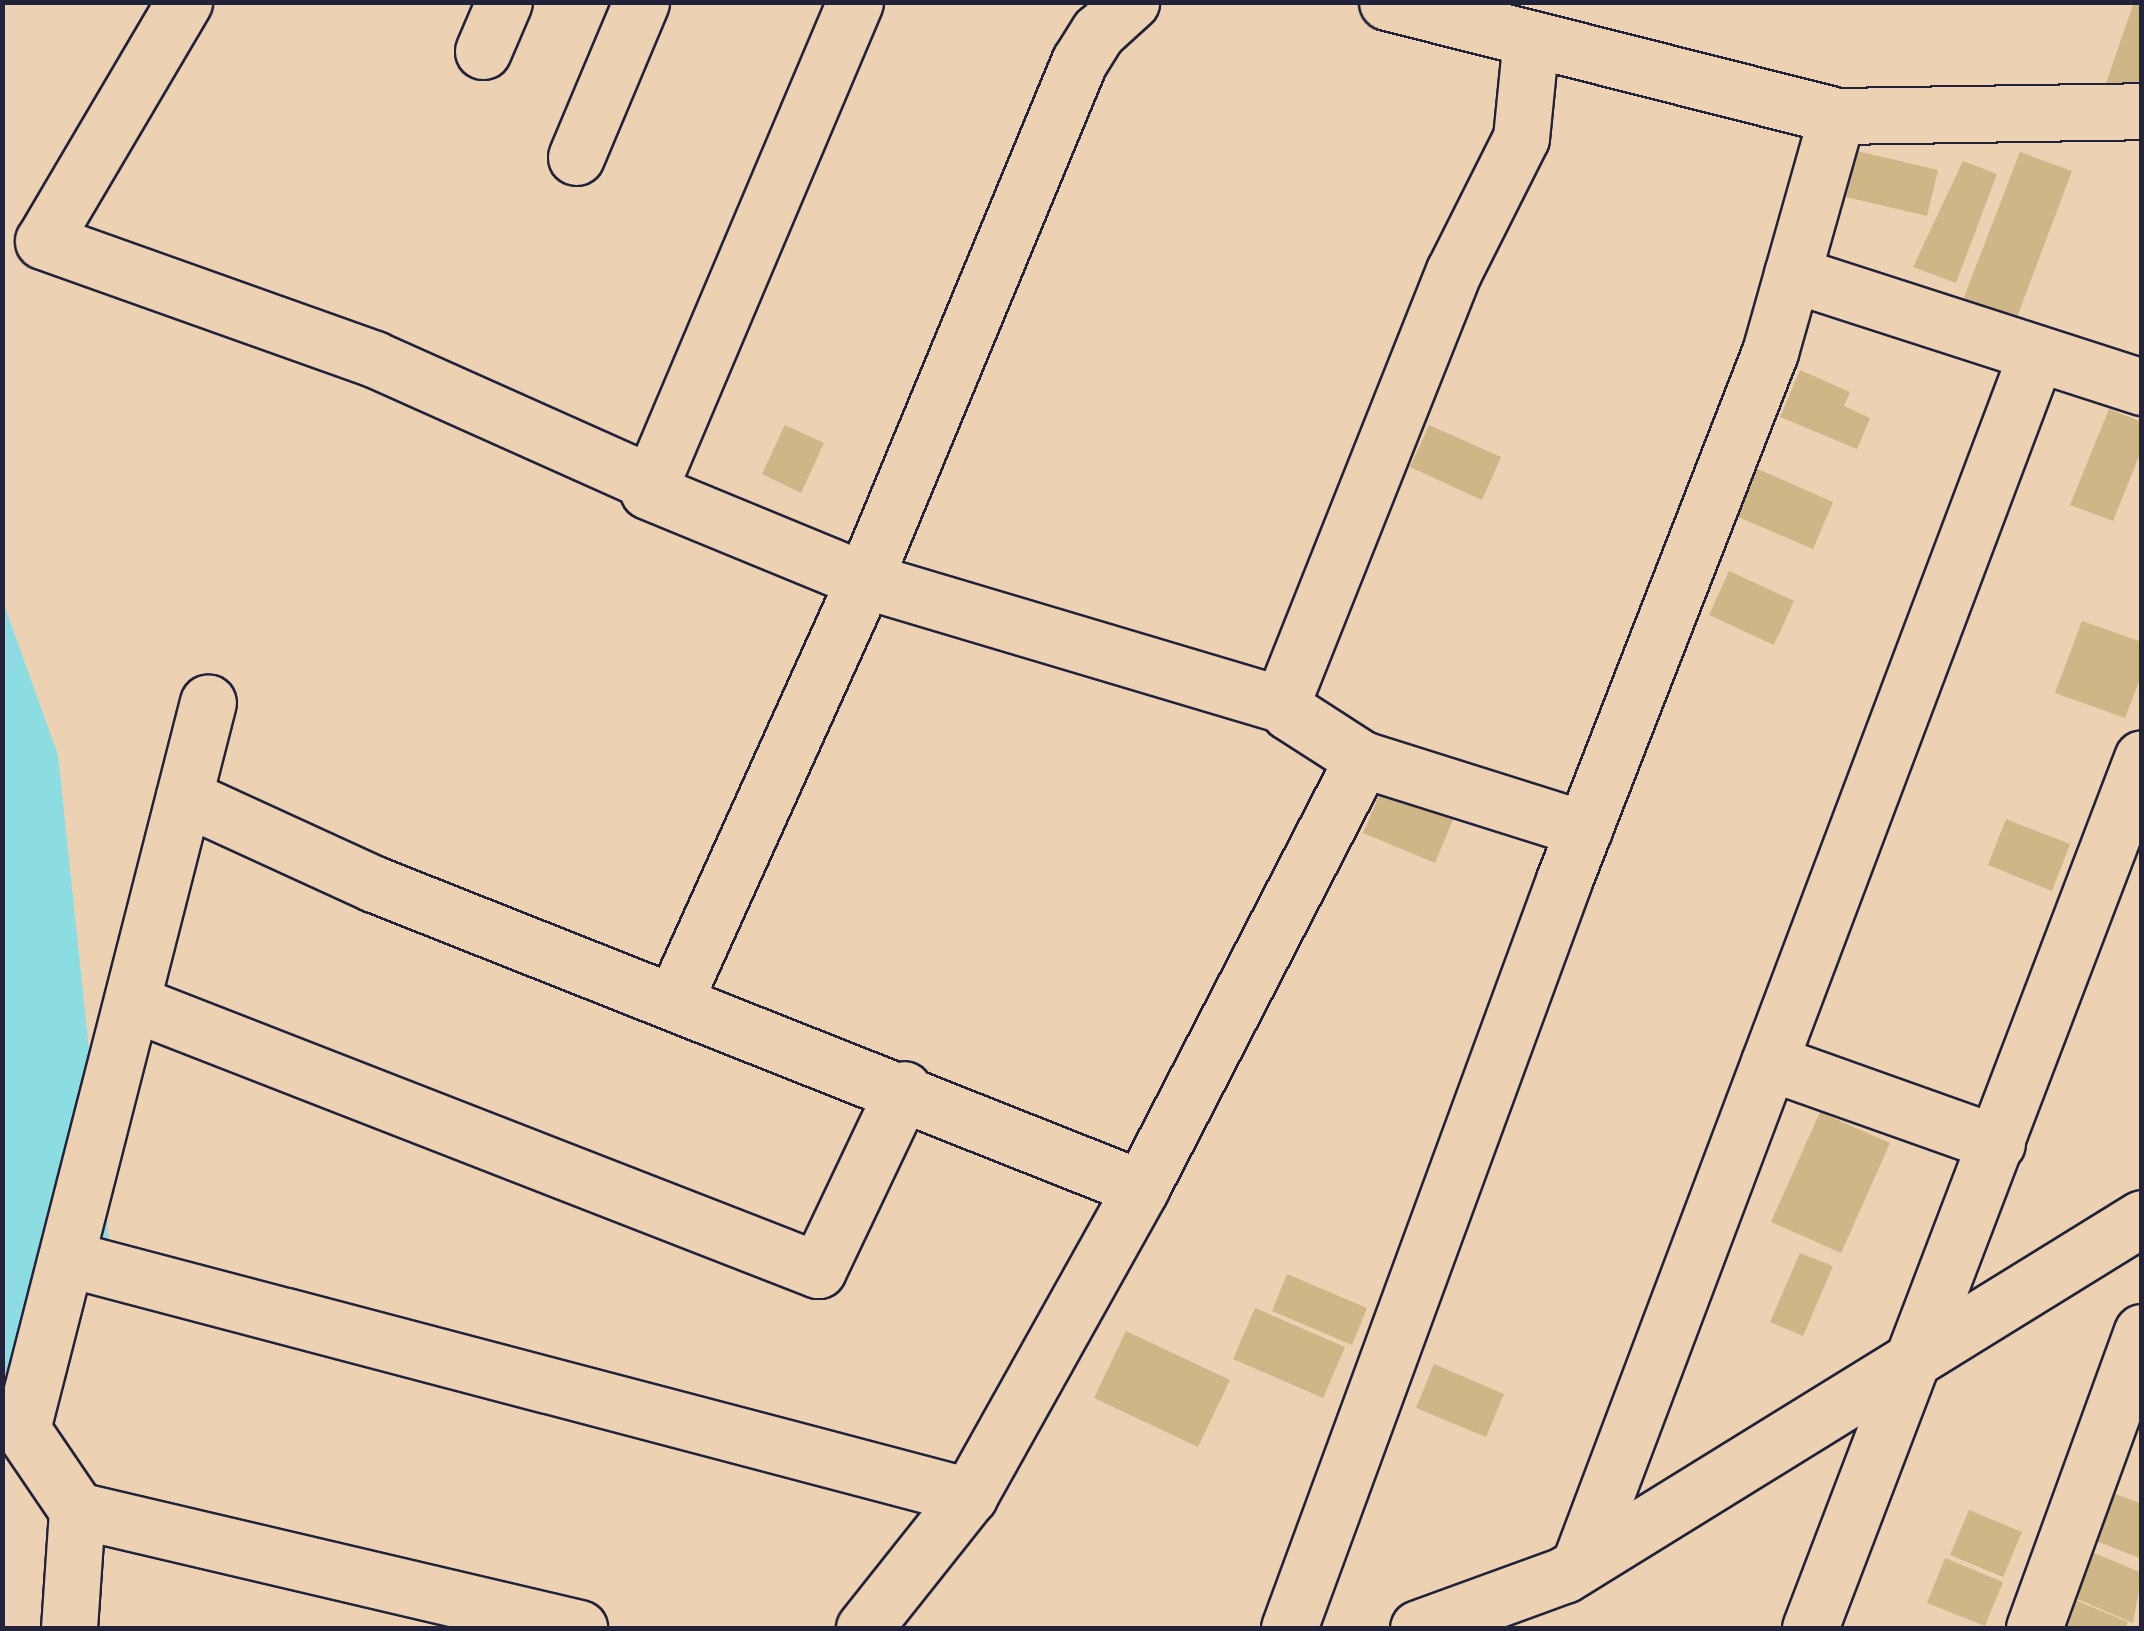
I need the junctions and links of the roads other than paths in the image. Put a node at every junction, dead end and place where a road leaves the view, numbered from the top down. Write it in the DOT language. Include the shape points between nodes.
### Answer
graph roads {
  1 [pos="641,2"];
  2 [pos="855,2"];
  3 [pos="1131,2"];
  4 [pos="1387,2"];
  5 [pos="171,8"];
  6 [pos="1530,38"];
  7 [pos="2142,112"];
  8 [pos="1837,116"];
  9 [pos="576,157"];
  10 [pos="1792,274"];
  11 [pos="2036,355"];
  12 [pos="2142,387"];
  13 [pos="650,482"];
  14 [pos="864,580"];
  15 [pos="208,702"];
  16 [pos="1283,705"];
  17 [pos="2142,758"];
  18 [pos="1362,759"];
  19 [pos="184,797"];
  20 [pos="1584,829"];
  21 [pos="675,999"];
  22 [pos="135,1004"];
  23 [pos="1768,1062"];
  24 [pos="904,1090"];
  25 [pos="1997,1143"];
  26 [pos="1141,1188"];
  27 [pos="2142,1218"];
  28 [pos="69,1260"];
  29 [pos="2142,1332"];
  30 [pos="1918,1353"];
  31 [pos="12,1422"];
  32 [pos="968,1496"];
  33 [pos="77,1510"];
  34 [pos="1572,1569"];
  35 [pos="70,1628"];
  36 [pos="578,1628"];
  37 [pos="864,1628"];
  38 [pos="1289,1628"];
  39 [pos="1418,1628"];
  40 [pos="1553,1628"];
  41 [pos="1810,1628"];
  42 [pos="2034,1628"];
  1 -- 9 [label="street"];
  2 -- 13 [label="street"];
  3 -- 14 [label="street" via="1098,32 1080,62"];
  4 -- 6 [label="street"];
  5 -- 13 [label="street" via="43,242 374,359"];
  6 -- 8 [label="street"];
  6 -- 16 [label="street" via="1521,138 1454,271"];
  7 -- 8 [label="street"];
  8 -- 10 [label="street"];
  10 -- 11 [label="street"];
  10 -- 20 [label="street" via="1770,352"];
  11 -- 12 [label="street"];
  11 -- 23 [label="street"];
  13 -- 14 [label="street" via="654,497"];
  14 -- 16 [label="street"];
  14 -- 21 [label="street"];
  15 -- 19 [label="street"];
  16 -- 18 [label="street"];
  17 -- 25 [label="street"];
  18 -- 20 [label="street"];
  18 -- 26 [label="street"];
  19 -- 21 [label="street" via="374,884"];
  19 -- 22 [label="street"];
  20 -- 38 [label="street"];
  21 -- 24 [label="street"];
  22 -- 24 [label="street" via="818,1270"];
  22 -- 28 [label="street"];
  23 -- 25 [label="street"];
  23 -- 34 [label="street"];
  24 -- 26 [label="street"];
  25 -- 30 [label="street"];
  26 -- 32 [label="street"];
  27 -- 30 [label="street"];
  28 -- 31 [label="street"];
  28 -- 32 [label="street"];
  29 -- 42 [label="street"];
  30 -- 34 [label="street"];
  30 -- 41 [label="street"];
  31 -- 33 [label="street"];
  32 -- 37 [label="street"];
  33 -- 35 [label="street"];
  33 -- 36 [label="street"];
  34 -- 39 [label="street"];
  34 -- 40 [label="street"];
}
